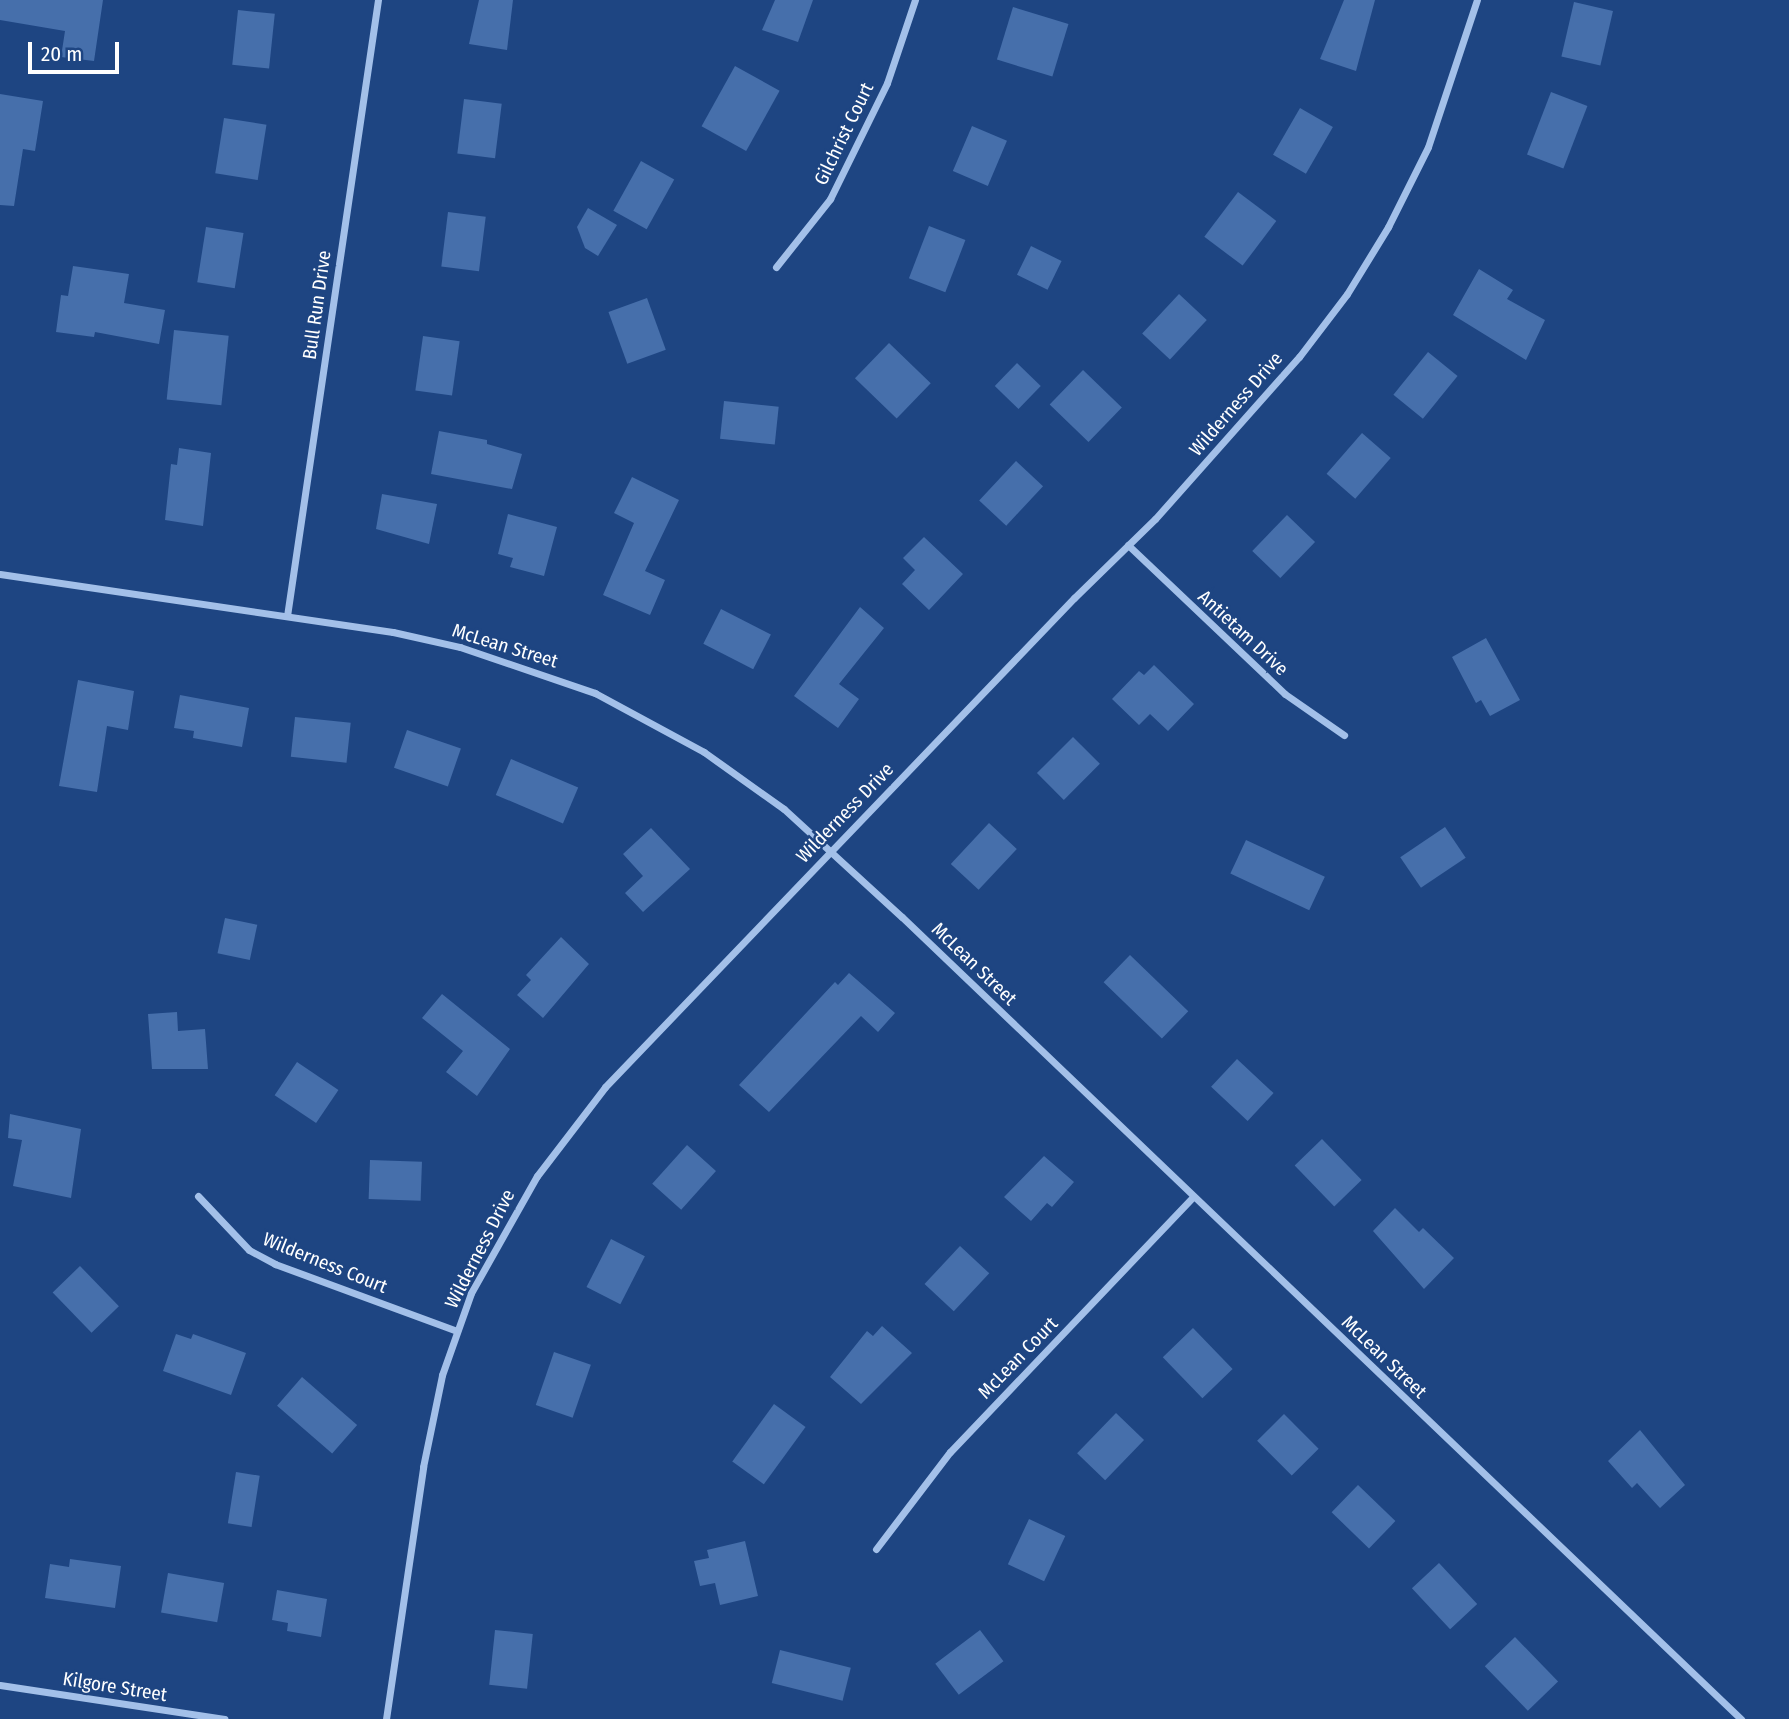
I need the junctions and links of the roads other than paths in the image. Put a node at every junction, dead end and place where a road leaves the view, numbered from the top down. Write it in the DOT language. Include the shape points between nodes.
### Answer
graph roads {
  1 [pos="378,0"];
  2 [pos="915,0"];
  3 [pos="1477,0"];
  4 [pos="776,267"];
  5 [pos="1128,545"];
  6 [pos="0,574"];
  7 [pos="287,616"];
  8 [pos="1344,735"];
  9 [pos="830,852"];
  10 [pos="198,1196"];
  11 [pos="1193,1197"];
  12 [pos="457,1331"];
  13 [pos="876,1549"];
  14 [pos="0,1685"];
  15 [pos="225,1719"];
  16 [pos="386,1719"];
  17 [pos="1741,1719"];
  1 -- 7 [label="street, Bull Run Drive"];
  2 -- 4 [label="street, Gilchrist Court" via="887,83 837,187"];
  3 -- 5 [label="street, Wilderness Drive" via="1428,147 1388,227 1347,294 1299,357"];
  5 -- 8 [label="street, Antietam Drive" via="1285,694"];
  5 -- 9 [label="street, Wilderness Drive"];
  6 -- 7 [label="street, McLean Street"];
  7 -- 9 [label="street, McLean Street" via="460,647 595,693 652,721 752,784"];
  9 -- 11 [label="street, McLean Street"];
  9 -- 12 [label="street, Wilderness Drive" via="573,1125 502,1234"];
  10 -- 12 [label="street, Wilderness Court" via="249,1250 275,1264"];
  11 -- 13 [label="street, McLean Court" via="950,1451"];
  11 -- 17 [label="street, McLean Street"];
  12 -- 16 [label="street, Wilderness Drive" via="442,1375 423,1467"];
  14 -- 15 [label="street, Kilgore Street"];
}
